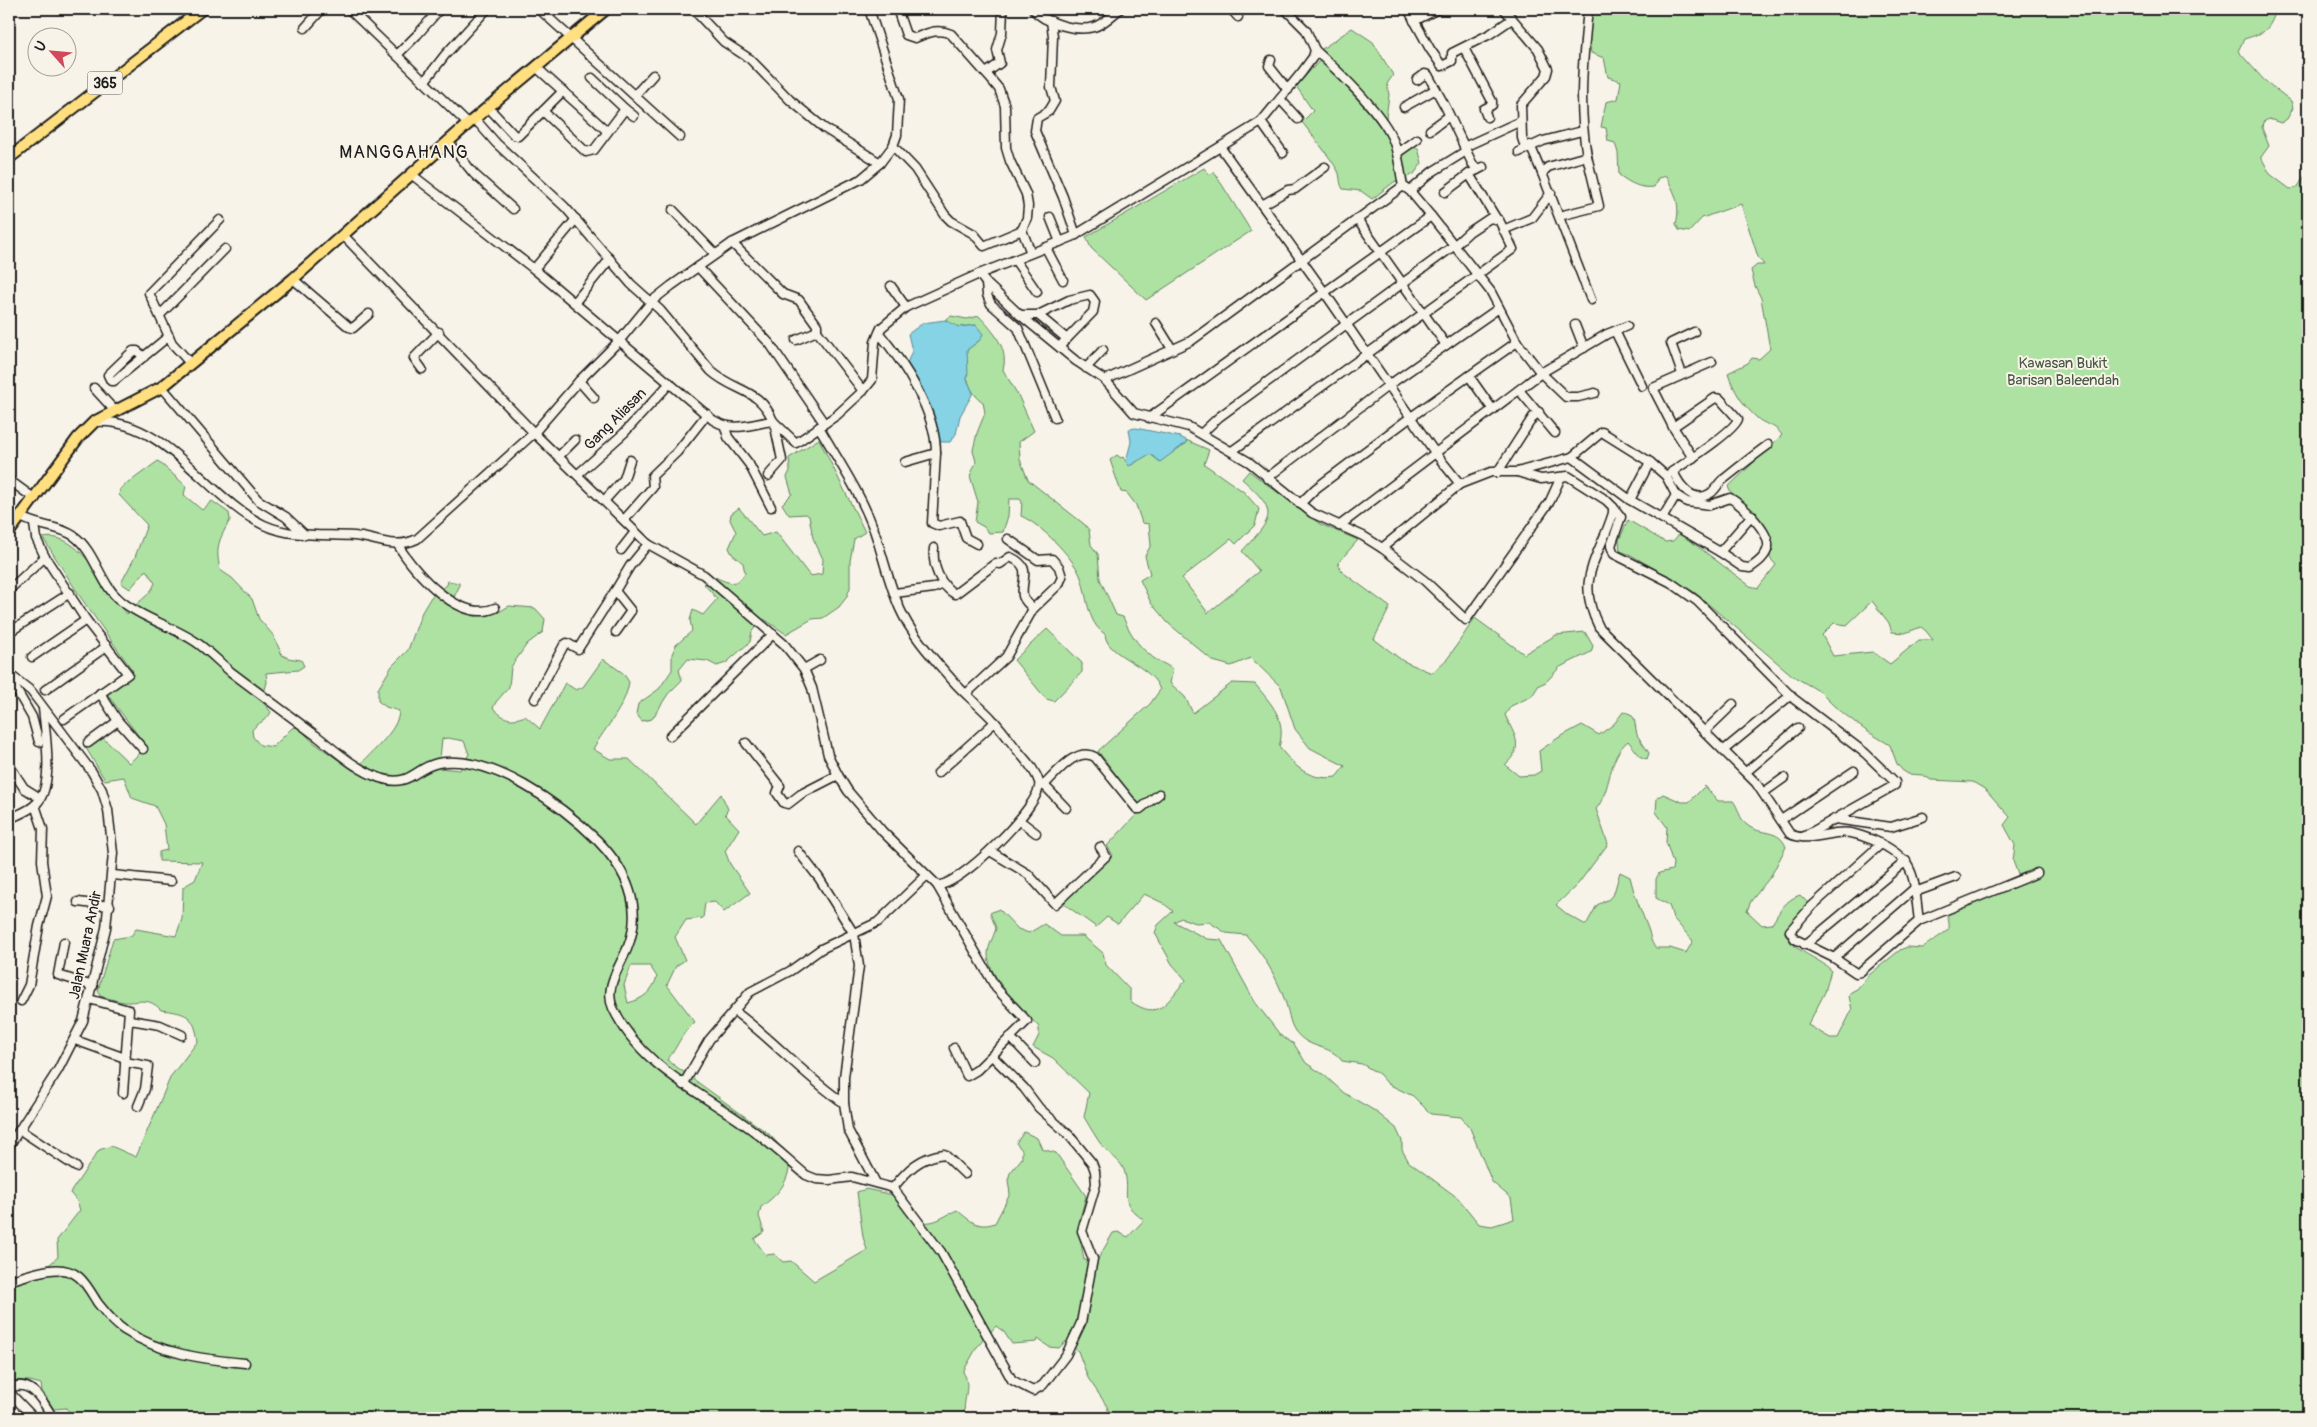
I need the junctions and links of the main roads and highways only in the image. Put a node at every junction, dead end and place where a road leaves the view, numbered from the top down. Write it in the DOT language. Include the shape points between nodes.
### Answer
graph roads {
  1 [pos="202,9"];
  2 [pos="606,9"];
  3 [pos="9,158"];
  4 [pos="9,532"];
  1 -- 3 [label="main road, 365"];
  2 -- 4 [label="main road" via="471,121 293,279 162,387 94,422 78,438"];
}
